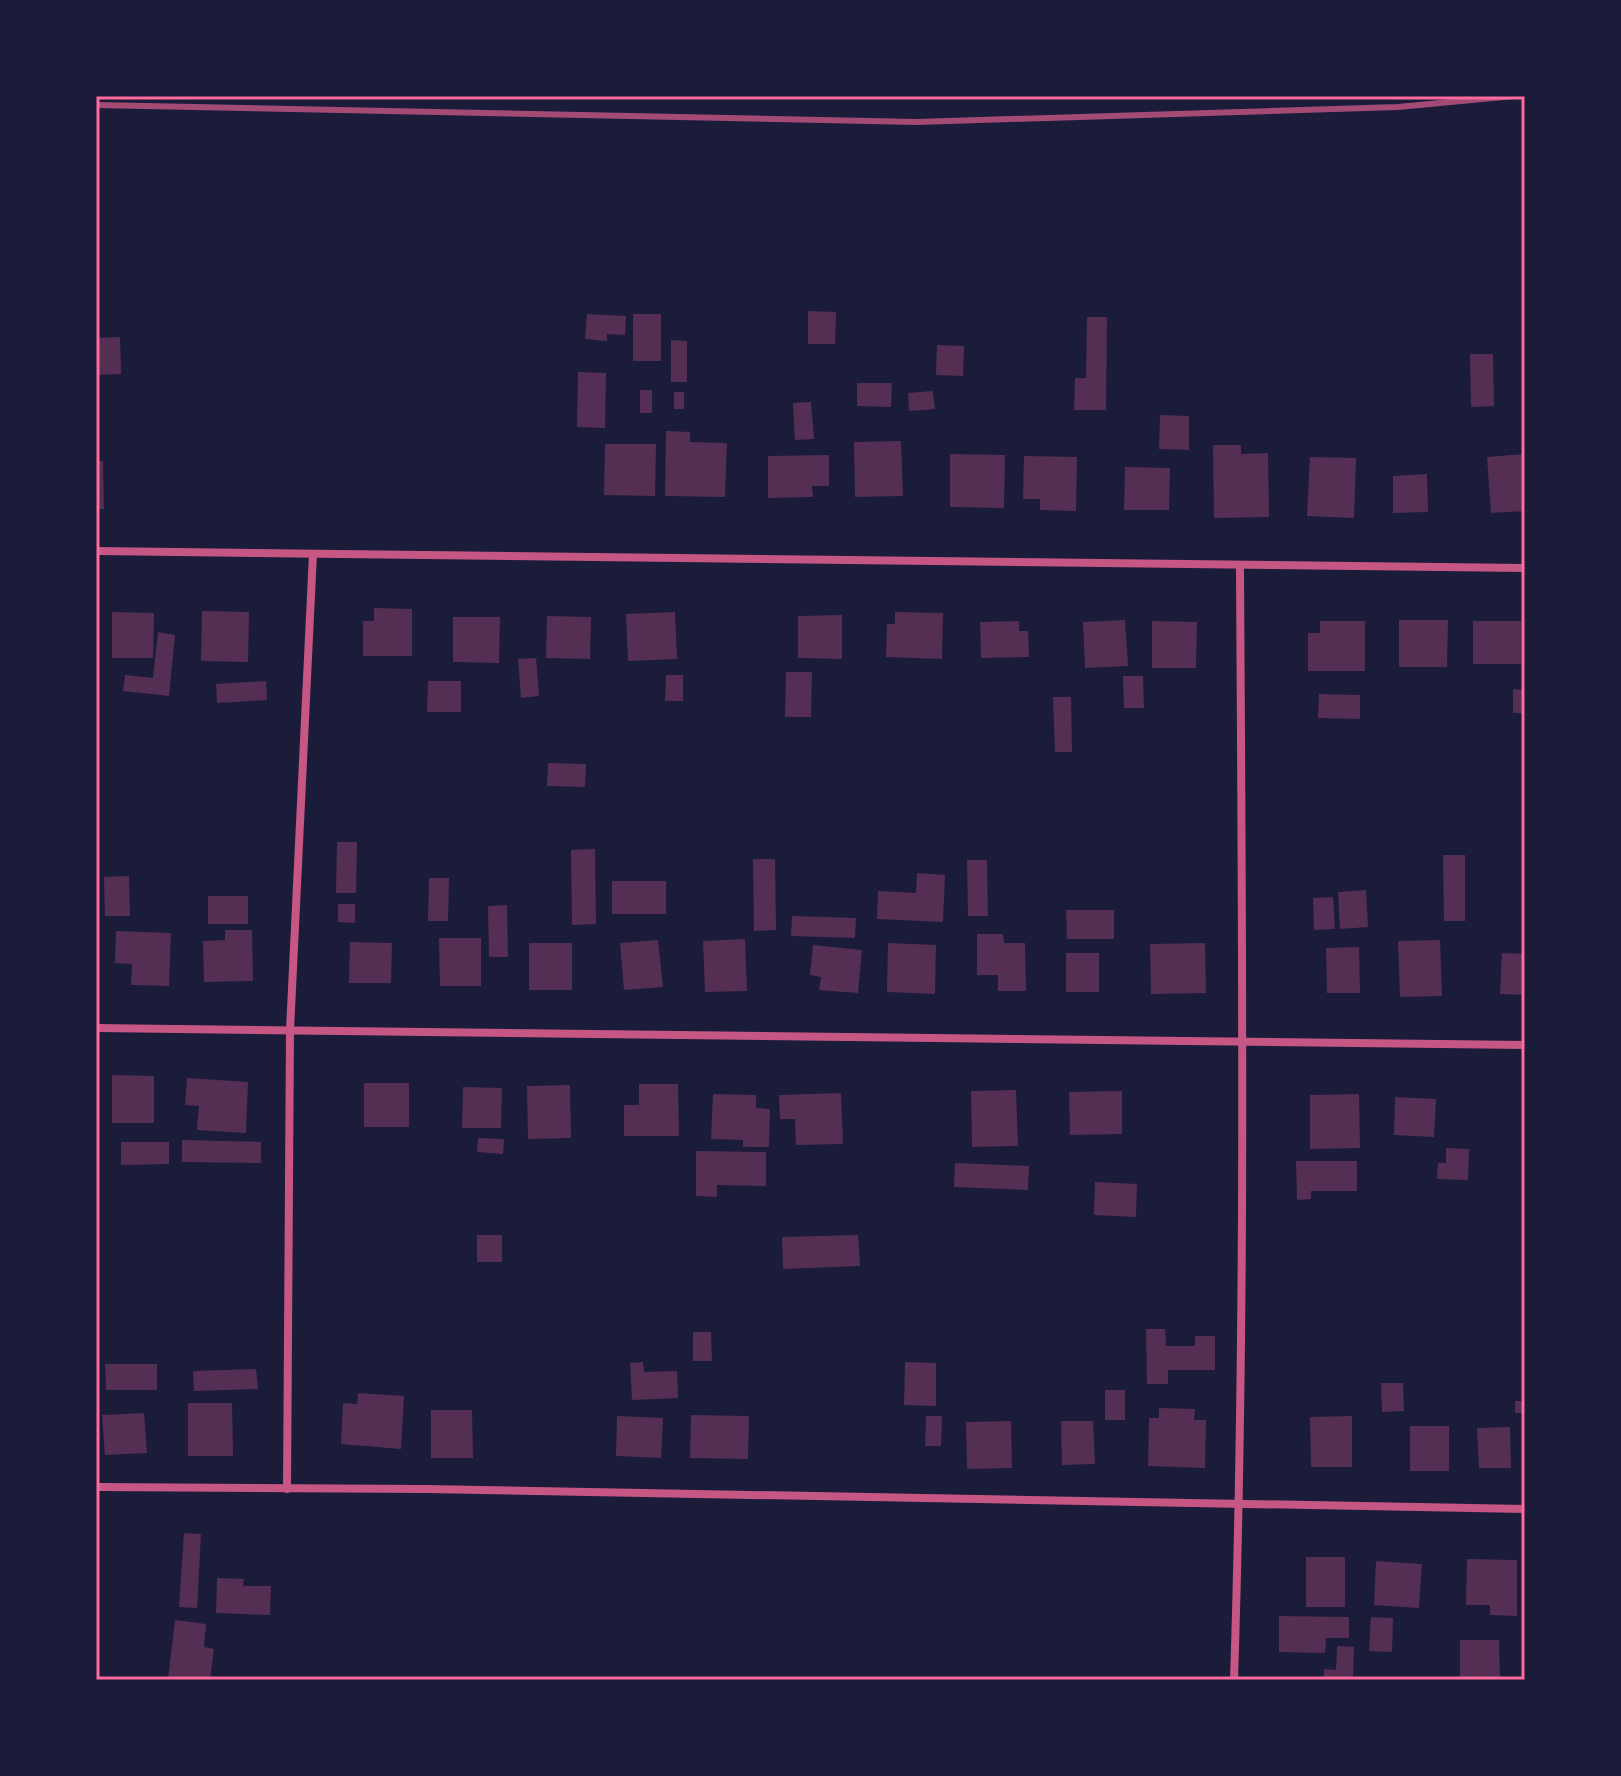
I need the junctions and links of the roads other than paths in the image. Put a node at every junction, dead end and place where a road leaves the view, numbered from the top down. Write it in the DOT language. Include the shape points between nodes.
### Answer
graph roads {
  1 [pos="96,551"];
  2 [pos="313,554"];
  3 [pos="1240,565"];
  4 [pos="1525,568"];
  5 [pos="96,1028"];
  6 [pos="290,1030"];
  7 [pos="1242,1042"];
  8 [pos="1525,1045"];
  9 [pos="96,1487"];
  10 [pos="287,1489"];
  11 [pos="1240,1504"];
  12 [pos="1525,1509"];
  13 [pos="1234,1680"];
  1 -- 2 [label="street"];
  2 -- 3 [label="street"];
  2 -- 6 [label="street"];
  3 -- 4 [label="street"];
  3 -- 7 [label="street"];
  5 -- 6 [label="street"];
  6 -- 7 [label="street"];
  6 -- 10 [label="street"];
  7 -- 8 [label="street"];
  7 -- 11 [label="street"];
  9 -- 10 [label="street"];
  10 -- 11 [label="street"];
  11 -- 12 [label="street"];
  11 -- 13 [label="street"];
}
